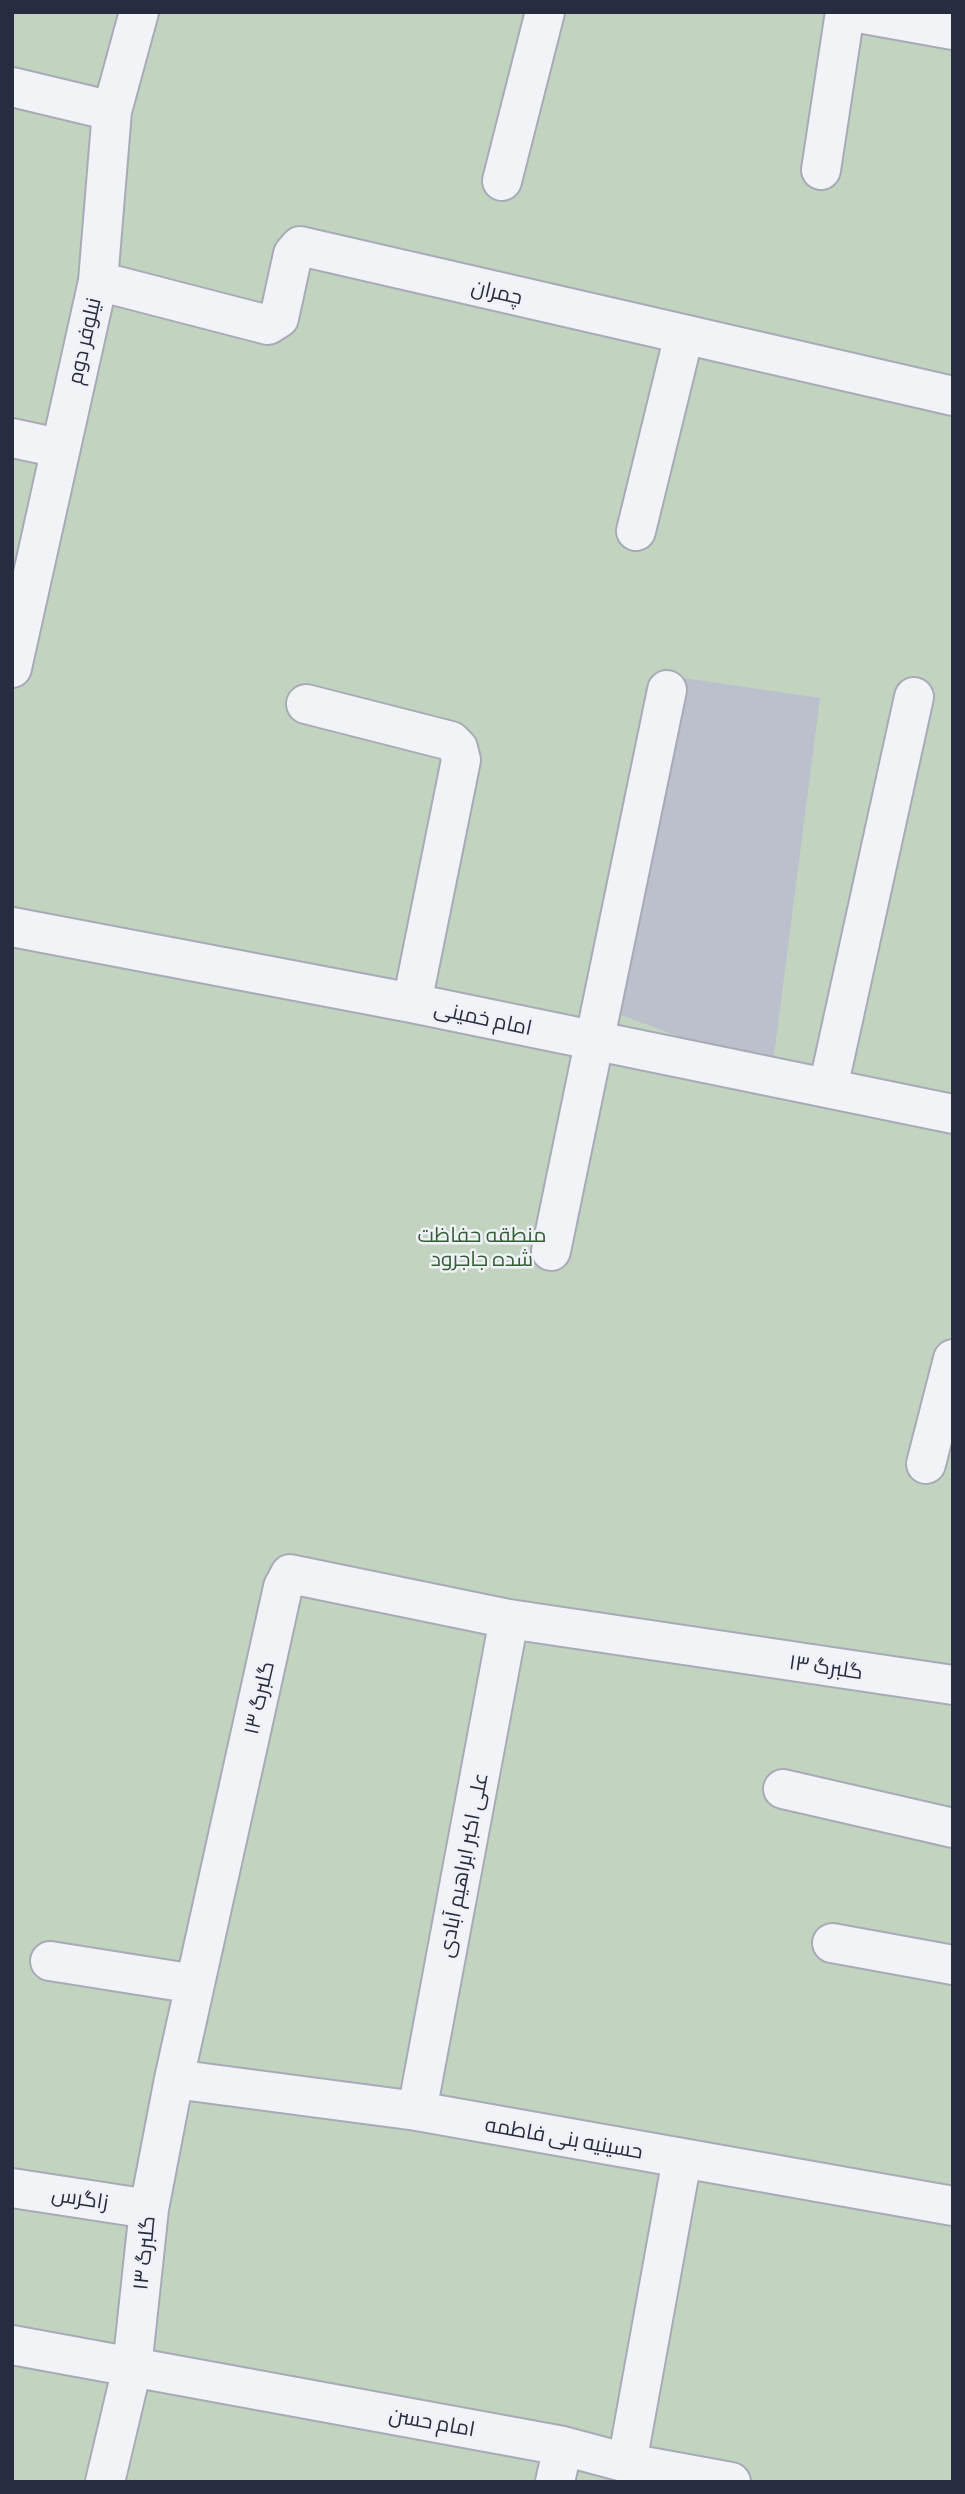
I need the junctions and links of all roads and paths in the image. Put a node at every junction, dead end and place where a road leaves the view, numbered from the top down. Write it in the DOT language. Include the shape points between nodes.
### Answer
graph roads {
  1 [pos="139,12"];
  2 [pos="545,12"];
  3 [pos="845,12"];
  4 [pos="853,12"];
  5 [pos="953,30"];
  6 [pos="12,87"];
  7 [pos="112,111"];
  8 [pos="821,170"];
  9 [pos="502,181"];
  10 [pos="98,281"];
  11 [pos="684,335"];
  12 [pos="953,396"];
  13 [pos="12,438"];
  14 [pos="59,448"];
  15 [pos="636,531"];
  16 [pos="12,668"];
  17 [pos="667,690"];
  18 [pos="914,697"];
  19 [pos="306,704"];
  20 [pos="12,928"];
  21 [pos="412,1003"];
  22 [pos="596,1041"];
  23 [pos="828,1088"];
  24 [pos="953,1114"];
  25 [pos="551,1251"];
  26 [pos="953,1359"];
  27 [pos="926,1464"];
  28 [pos="509,1619"];
  29 [pos="953,1685"];
  30 [pos="783,1789"];
  31 [pos="953,1828"];
  32 [pos="832,1943"];
  33 [pos="50,1961"];
  34 [pos="953,1965"];
  35 [pos="195,1984"];
  36 [pos="174,2079"];
  37 [pos="417,2111"];
  38 [pos="682,2159"];
  39 [pos="12,2188"];
  40 [pos="953,2206"];
  41 [pos="149,2209"];
  42 [pos="12,2345"];
  43 [pos="132,2368"];
  44 [pos="627,2463"];
  45 [pos="559,2464"];
  46 [pos="105,2482"];
  47 [pos="731,2482"];
  1 -- 7 [label="street, نیلوفر دوم"];
  2 -- 9 [label="street"];
  3 -- 8 [label="street"];
  4 -- 5 [label="street"];
  6 -- 7 [label="street"];
  7 -- 10 [label="street, نیلوفر دوم"];
  10 -- 11 [label="street, چمران" via="268,325 279,318 293,254 300,246"];
  10 -- 14 [label="street, نیلوفر دوم"];
  11 -- 12 [label="street, چمران"];
  11 -- 15 [label="street"];
  13 -- 14 [label="street"];
  14 -- 16 [label="street, نیلوفر دوم"];
  17 -- 22 [label="street"];
  18 -- 23 [label="street"];
  19 -- 21 [label="street" via="451,741 458,748 461,760"];
  20 -- 21 [label="street, امام خمینی"];
  21 -- 22 [label="street, امام خمینی"];
  22 -- 23 [label="street, امام خمینی"];
  22 -- 25 [label="street"];
  23 -- 24 [label="street, امام خمینی"];
  26 -- 27 [label="street"];
  28 -- 29 [label="street, گلبرگ ۱۳"];
  28 -- 35 [label="street, گلبرگ ۱۳" via="290,1574 283,1587"];
  28 -- 37 [label="street, علی اکبر ابراهیم آبادی"];
  30 -- 31 [label="street"];
  32 -- 34 [label="street"];
  33 -- 35 [label="street"];
  35 -- 36 [label="street, گلبرگ ۱۳"];
  36 -- 37 [label="street, حسینیه بنی فاطمه"];
  36 -- 41 [label="street, گلبرگ ۱۳"];
  37 -- 38 [label="street, حسینیه بنی فاطمه"];
  38 -- 40 [label="street, حسینیه بنی فاطمه"];
  38 -- 44 [label="street"];
  39 -- 41 [label="street, زاگرس"];
  41 -- 43 [label="street, گلبرگ ۱۳"];
  42 -- 43 [label="street, امام حسن"];
  43 -- 45 [label="street, امام حسن"];
  43 -- 46 [label="street, گلبرگ ۱۳"];
  44 -- 45 [label="street, امام حسن"];
  44 -- 47 [label="street, امام حسن"];
}
